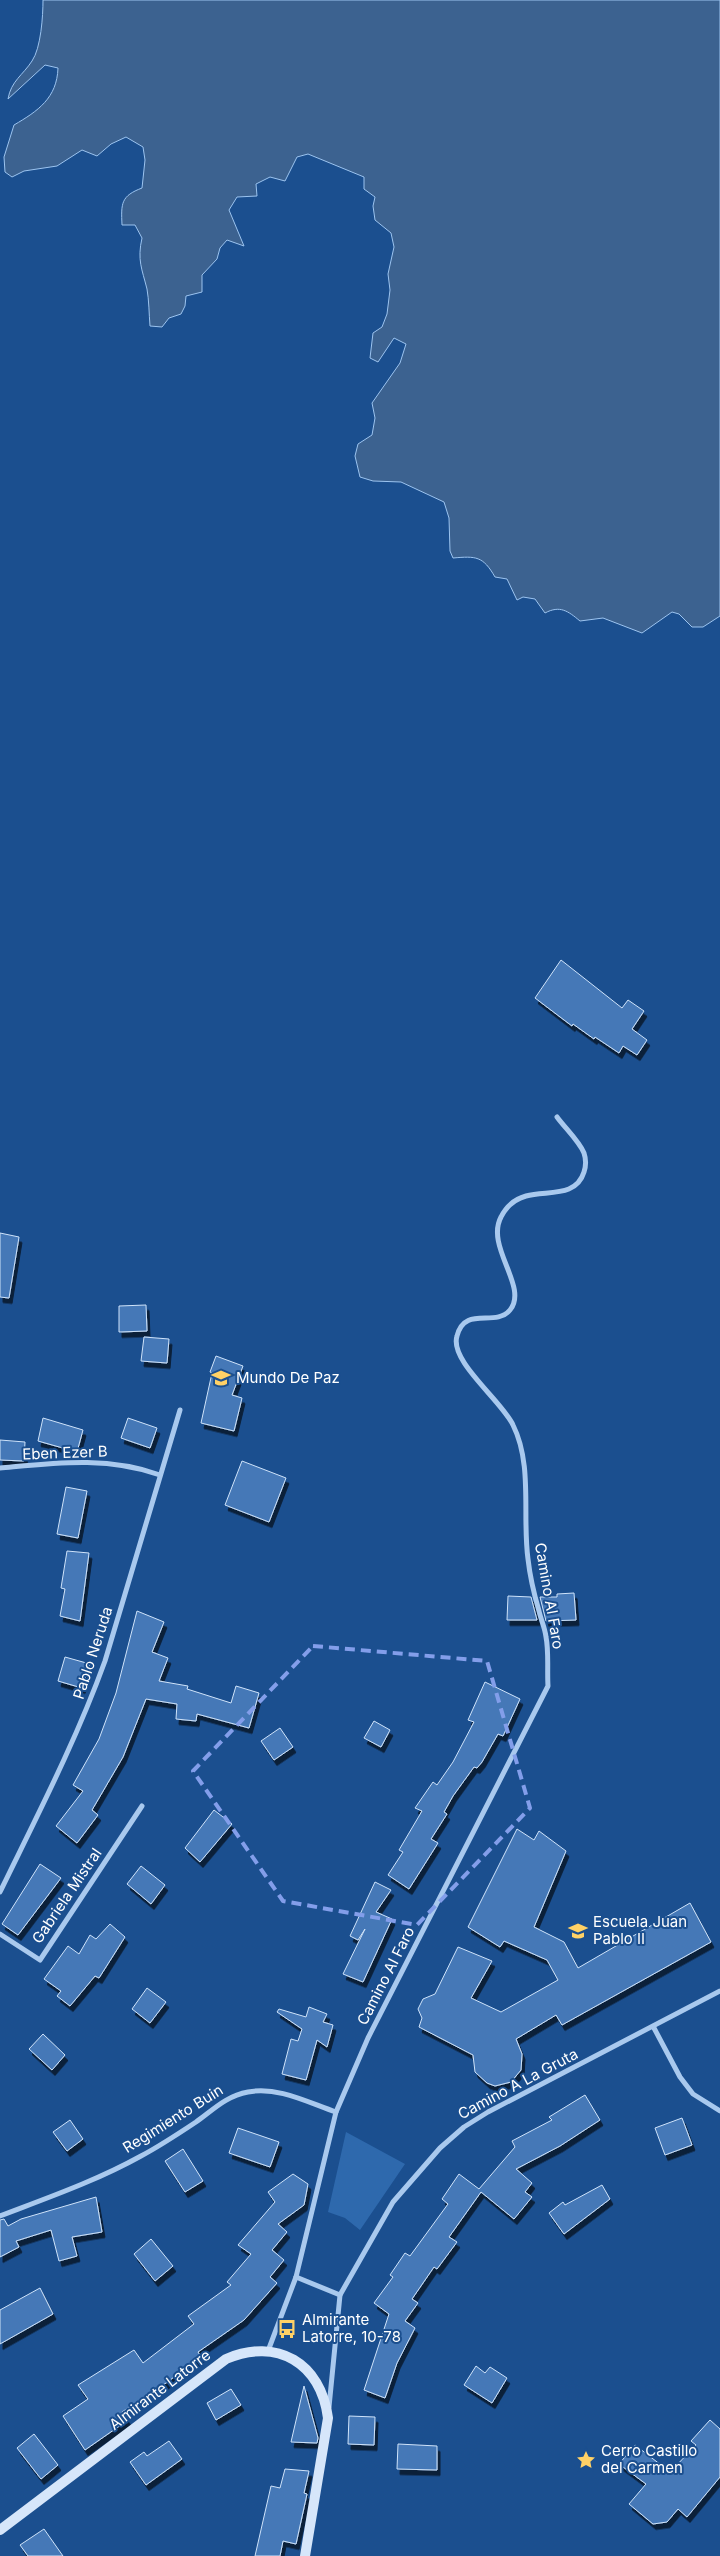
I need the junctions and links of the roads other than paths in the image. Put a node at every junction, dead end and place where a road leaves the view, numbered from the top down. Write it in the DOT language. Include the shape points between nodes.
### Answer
graph roads {
  1 [pos="557,1117"];
  2 [pos="180,1410"];
  3 [pos="0,1468"];
  4 [pos="160,1475"];
  5 [pos="142,1806"];
  6 [pos="0,1892"];
  7 [pos="0,1934"];
  8 [pos="720,1991"];
  9 [pos="654,2028"];
  10 [pos="720,2111"];
  11 [pos="336,2112"];
  12 [pos="0,2216"];
  13 [pos="296,2277"];
  14 [pos="340,2295"];
  15 [pos="268,2351"];
  16 [pos="328,2418"];
  17 [pos="0,2530"];
  18 [pos="305,2556"];
  1 -- 11 [label="street, Camino Al Faro" via="584,1152 586,1168 583,1176 566,1191 527,1196 505,1210 499,1220 497,1239 514,1288 514,1303 510,1310 498,1317 483,1316 466,1322 456,1336 462,1361 506,1413 523,1451 528,1560 546,1636 548,1686 368,2038"];
  2 -- 4 [label="street, Pablo Neruda"];
  3 -- 4 [label="street, Eben Ezer B" via="102,1462"];
  4 -- 6 [label="street, Pablo Neruda" via="92,1698"];
  5 -- 7 [label="street, Gabriela Mistral" via="40,1960"];
  8 -- 9 [label="street, Camino A La Gruta"];
  9 -- 10 [label="street" via="680,2077 693,2094"];
  9 -- 14 [label="street, Camino A La Gruta" via="464,2126 424,2165 393,2202"];
  11 -- 12 [label="street, Regimiento Buin" via="275,2092 262,2090 236,2095 140,2157"];
  11 -- 13 [label="street, Camino Al Faro"];
  13 -- 14 [label="street"];
  13 -- 15 [label="street, Camino Al Faro"];
  14 -- 16 [label="street, Camino A La Gruta"];
  15 -- 16 [label="main road, Almirante Latorre" via="290,2357 313,2376 321,2389"];
  15 -- 17 [label="main road, Almirante Latorre" via="226,2359"];
  16 -- 18 [label="main road"];
}
